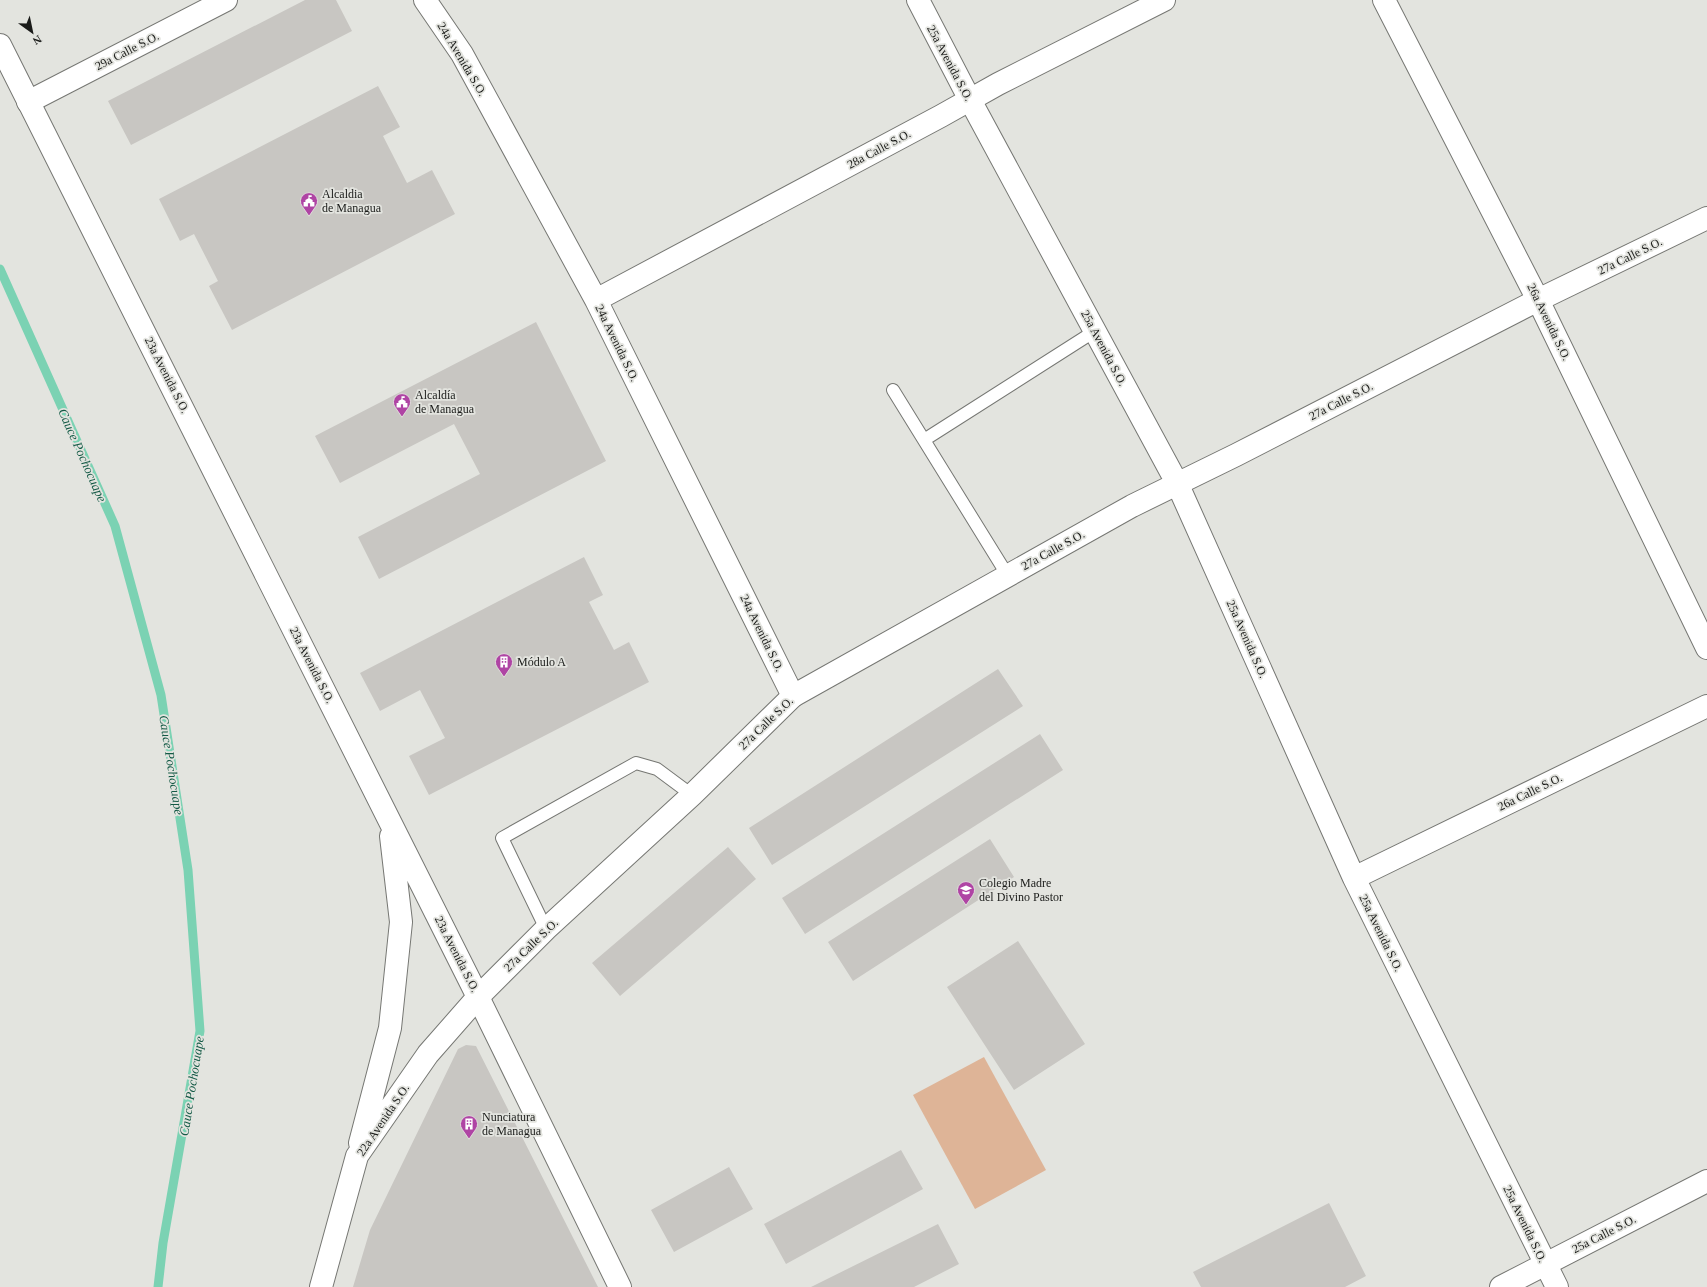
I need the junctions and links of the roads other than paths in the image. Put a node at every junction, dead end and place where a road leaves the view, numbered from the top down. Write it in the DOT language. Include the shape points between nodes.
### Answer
graph roads {
  1 [pos="226,0"];
  2 [pos="425,0"];
  3 [pos="918,0"];
  4 [pos="1164,0"];
  5 [pos="1384,0"];
  6 [pos="0,45"];
  7 [pos="970,100"];
  8 [pos="28,102"];
  9 [pos="1707,218"];
  10 [pos="596,300"];
  11 [pos="1538,300"];
  12 [pos="1095,331"];
  13 [pos="893,390"];
  14 [pos="924,440"];
  15 [pos="1177,483"];
  16 [pos="1008,576"];
  17 [pos="1707,648"];
  18 [pos="793,696"];
  19 [pos="1707,706"];
  20 [pos="692,795"];
  21 [pos="390,821"];
  22 [pos="1354,878"];
  23 [pos="546,929"];
  24 [pos="478,997"];
  25 [pos="357,1156"];
  26 [pos="1707,1182"];
  27 [pos="1545,1264"];
  28 [pos="321,1287"];
  29 [pos="620,1287"];
  30 [pos="1501,1287"];
  31 [pos="1557,1287"];
  1 -- 8 [label="street, 29a Calle S.O."];
  2 -- 10 [label="street, 24a Avenida S.O." via="462,54"];
  3 -- 7 [label="street, 25a Avenida S.O."];
  4 -- 7 [label="street, 28a Calle S.O."];
  5 -- 11 [label="street, 26a Avenida S.O."];
  6 -- 8 [label="street, 23a Avenida S.O."];
  7 -- 10 [label="street, 28a Calle S.O."];
  7 -- 12 [label="street, 25a Avenida S.O."];
  8 -- 21 [label="street, 23a Avenida S.O."];
  9 -- 11 [label="street, 27a Calle S.O."];
  10 -- 18 [label="street, 24a Avenida S.O."];
  11 -- 15 [label="street, 27a Calle S.O." via="1243,452"];
  11 -- 17 [label="street, 26a Avenida S.O."];
  12 -- 14 [label="lane"];
  12 -- 15 [label="street, 25a Avenida S.O."];
  13 -- 14 [label="lane"];
  14 -- 16 [label="lane"];
  15 -- 16 [label="street, 27a Calle S.O."];
  15 -- 22 [label="street, 25a Avenida S.O."];
  16 -- 18 [label="street, 27a Calle S.O."];
  18 -- 20 [label="street, 27a Calle S.O."];
  19 -- 22 [label="street, 26a Calle S.O."];
  20 -- 23 [label="street, 27a Calle S.O."];
  20 -- 23 [label="lane" via="657,769 636,763 502,838"];
  21 -- 24 [label="street, 23a Avenida S.O."];
  21 -- 25 [label="street" via="401,922 390,1028"];
  22 -- 27 [label="street, 25a Avenida S.O."];
  23 -- 24 [label="street, 27a Calle S.O."];
  24 -- 25 [label="street, 22a Avenida S.O." via="428,1054"];
  24 -- 29 [label="street, 23a Avenida S.O."];
  25 -- 28 [label="street, 22a Avenida S.O."];
  26 -- 27 [label="street, 25a Calle S.O."];
  27 -- 30 [label="street, 25a Calle S.O."];
  27 -- 31 [label="street, 25a Avenida S.O."];
}
